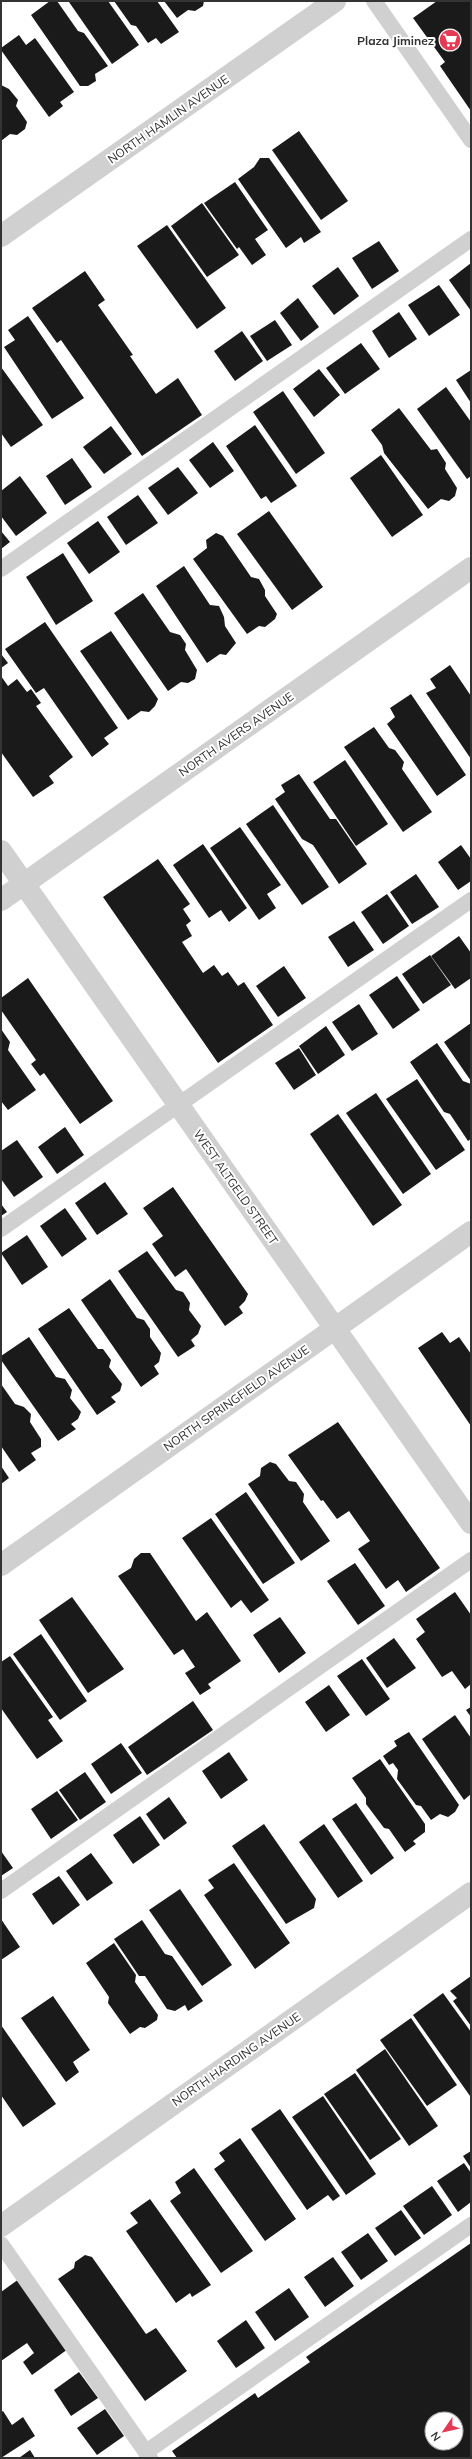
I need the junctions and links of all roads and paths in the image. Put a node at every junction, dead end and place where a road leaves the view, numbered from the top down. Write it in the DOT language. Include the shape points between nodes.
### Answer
graph roads {
  1 [pos="335,1"];
  2 [pos="374,1"];
  3 [pos="471,140"];
  4 [pos="1,236"];
  5 [pos="471,239"];
  6 [pos="471,568"];
  7 [pos="1,569"];
  8 [pos="1,851"];
  9 [pos="24,884"];
  10 [pos="1,900"];
  11 [pos="471,900"];
  12 [pos="178,1104"];
  13 [pos="1,1229"];
  14 [pos="471,1232"];
  15 [pos="334,1328"];
  16 [pos="471,1524"];
  17 [pos="471,1560"];
  18 [pos="1,1565"];
  19 [pos="1,1891"];
  20 [pos="471,1893"];
  21 [pos="471,2225"];
  22 [pos="1,2226"];
  23 [pos="1,2244"];
  24 [pos="148,2455"];
  1 -- 4 [label="street, NORTH HAMLIN AVENUE"];
  2 -- 3 [label="lane"];
  5 -- 7 [label="lane"];
  6 -- 9 [label="street, NORTH AVERS AVENUE"];
  8 -- 9 [label="street, WEST ALTGELD STREET"];
  9 -- 10 [label="street, NORTH AVERS AVENUE"];
  9 -- 12 [label="street, WEST ALTGELD STREET"];
  11 -- 12 [label="lane"];
  12 -- 13 [label="lane"];
  12 -- 15 [label="street, WEST ALTGELD STREET"];
  14 -- 15 [label="street, NORTH SPRINGFIELD AVENUE"];
  15 -- 16 [label="street, WEST ALTGELD STREET"];
  15 -- 18 [label="street, NORTH SPRINGFIELD AVENUE"];
  17 -- 19 [label="lane"];
  20 -- 22 [label="street, NORTH HARDING AVENUE"];
  21 -- 24 [label="lane"];
  23 -- 24 [label="lane"];
}
